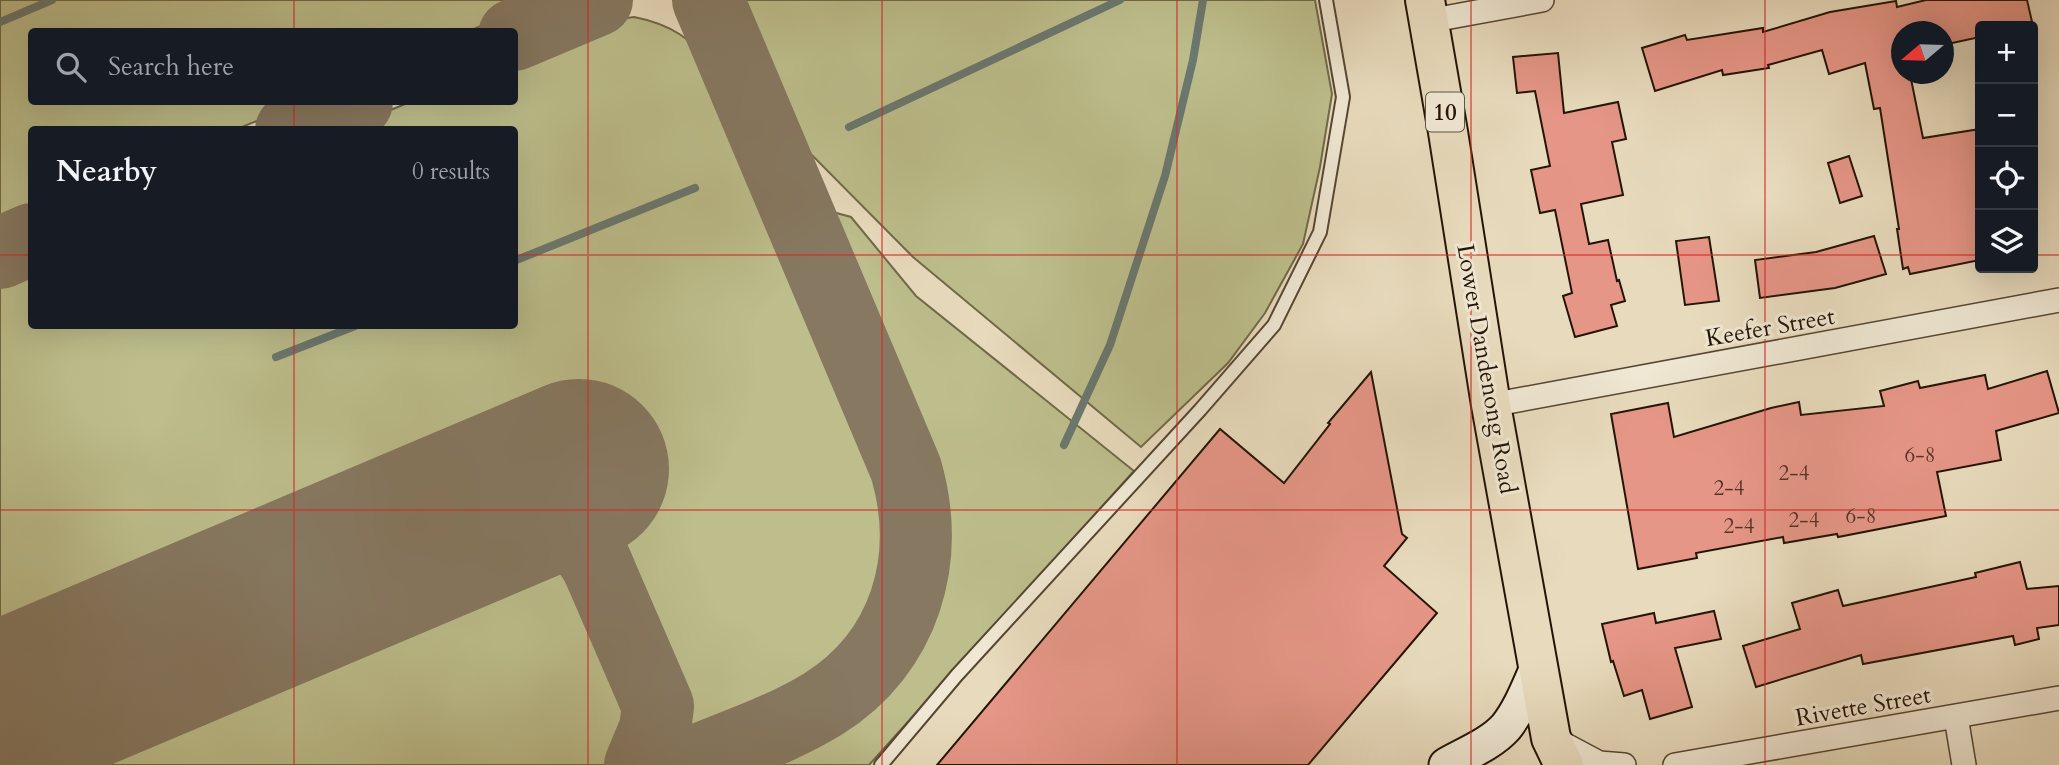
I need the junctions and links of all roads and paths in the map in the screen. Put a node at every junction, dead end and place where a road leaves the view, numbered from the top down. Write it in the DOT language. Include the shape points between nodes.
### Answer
graph roads {
  1 [pos="1326,0"];
  2 [pos="1542,0"];
  3 [pos="1427,10"];
  4 [pos="2059,300"];
  5 [pos="1491,405"];
  6 [pos="1539,663"];
  7 [pos="2059,698"];
  8 [pos="1956,717"];
  9 [pos="1554,756"];
  10 [pos="881,765"];
  11 [pos="1446,765"];
  12 [pos="1624,765"];
  13 [pos="1675,765"];
  14 [pos="1964,765"];
  1 -- 10 [label="lane" via="1343,97 1320,232 1274,326"];
  2 -- 3 [label="street"];
  3 -- 5 [label="highway, Lower Dandenong Road / 10"];
  4 -- 5 [label="street, Keefer Street"];
  5 -- 6 [label="highway, Lower Dandenong Road / 10"];
  6 -- 9 [label="highway, Lower Dandenong Road / 10"];
  6 -- 11 [label="main road" via="1519,709 1505,728"];
  7 -- 8 [label="street, Rivette Street"];
  8 -- 13 [label="street, Rivette Street"];
  8 -- 14 [label="street"];
  9 -- 12 [label="street"];
}
